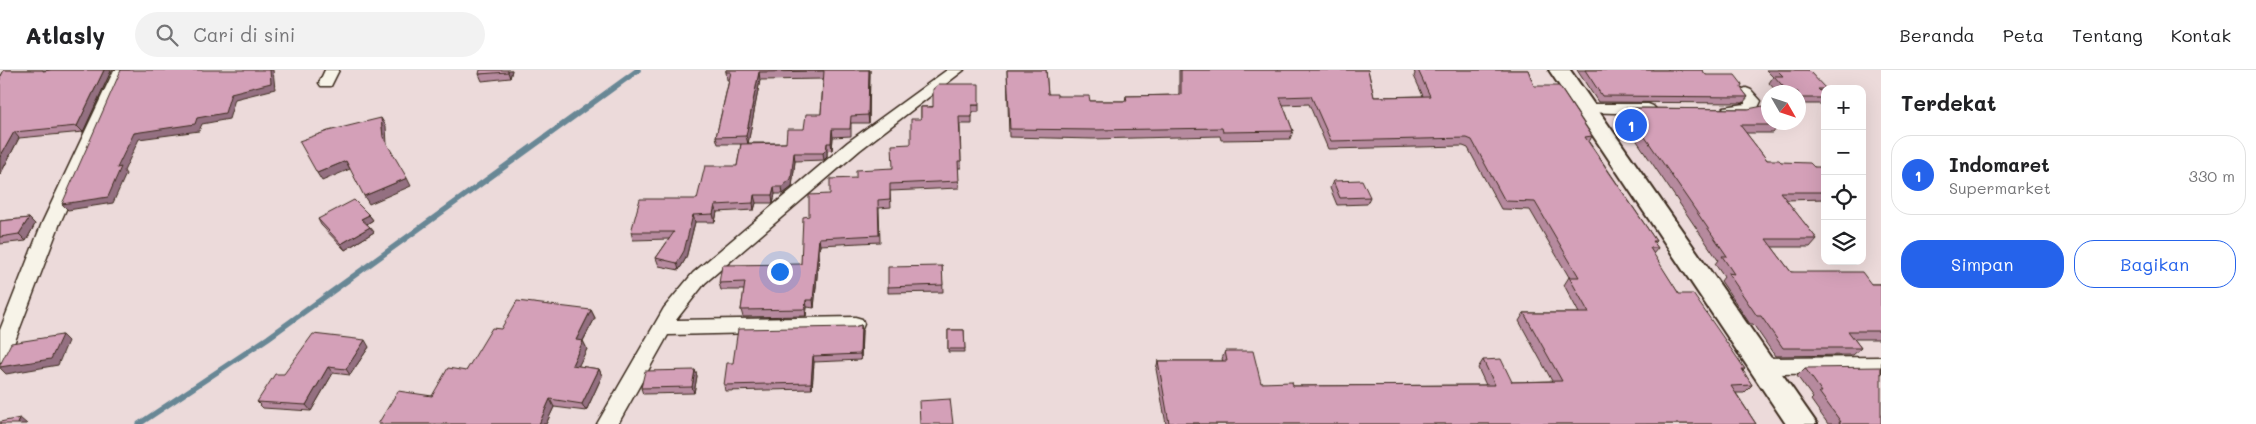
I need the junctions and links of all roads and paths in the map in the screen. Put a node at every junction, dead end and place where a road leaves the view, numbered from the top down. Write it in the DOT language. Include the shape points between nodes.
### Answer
graph roads {
  1 [pos="122,70"];
  2 [pos="957,70"];
  3 [pos="1559,70"];
  4 [pos="1746,93"];
  5 [pos="1587,109"];
  6 [pos="1664,109"];
  7 [pos="1713,110"];
  8 [pos="855,324"];
  9 [pos="662,328"];
  10 [pos="0,354"];
  11 [pos="1881,365"];
  12 [pos="1763,366"];
  13 [pos="607,424"];
  14 [pos="1802,424"];
  1 -- 10 [label="street" via="51,223"];
  2 -- 9 [label="street" via="854,146 699,278 684,294"];
  3 -- 5 [label="street"];
  4 -- 7 [label="street" via="1753,101 1751,109"];
  5 -- 6 [label="street"];
  5 -- 12 [label="street"];
  8 -- 9 [label="street"];
  9 -- 13 [label="street"];
  11 -- 12 [label="street"];
  12 -- 14 [label="street"];
}
